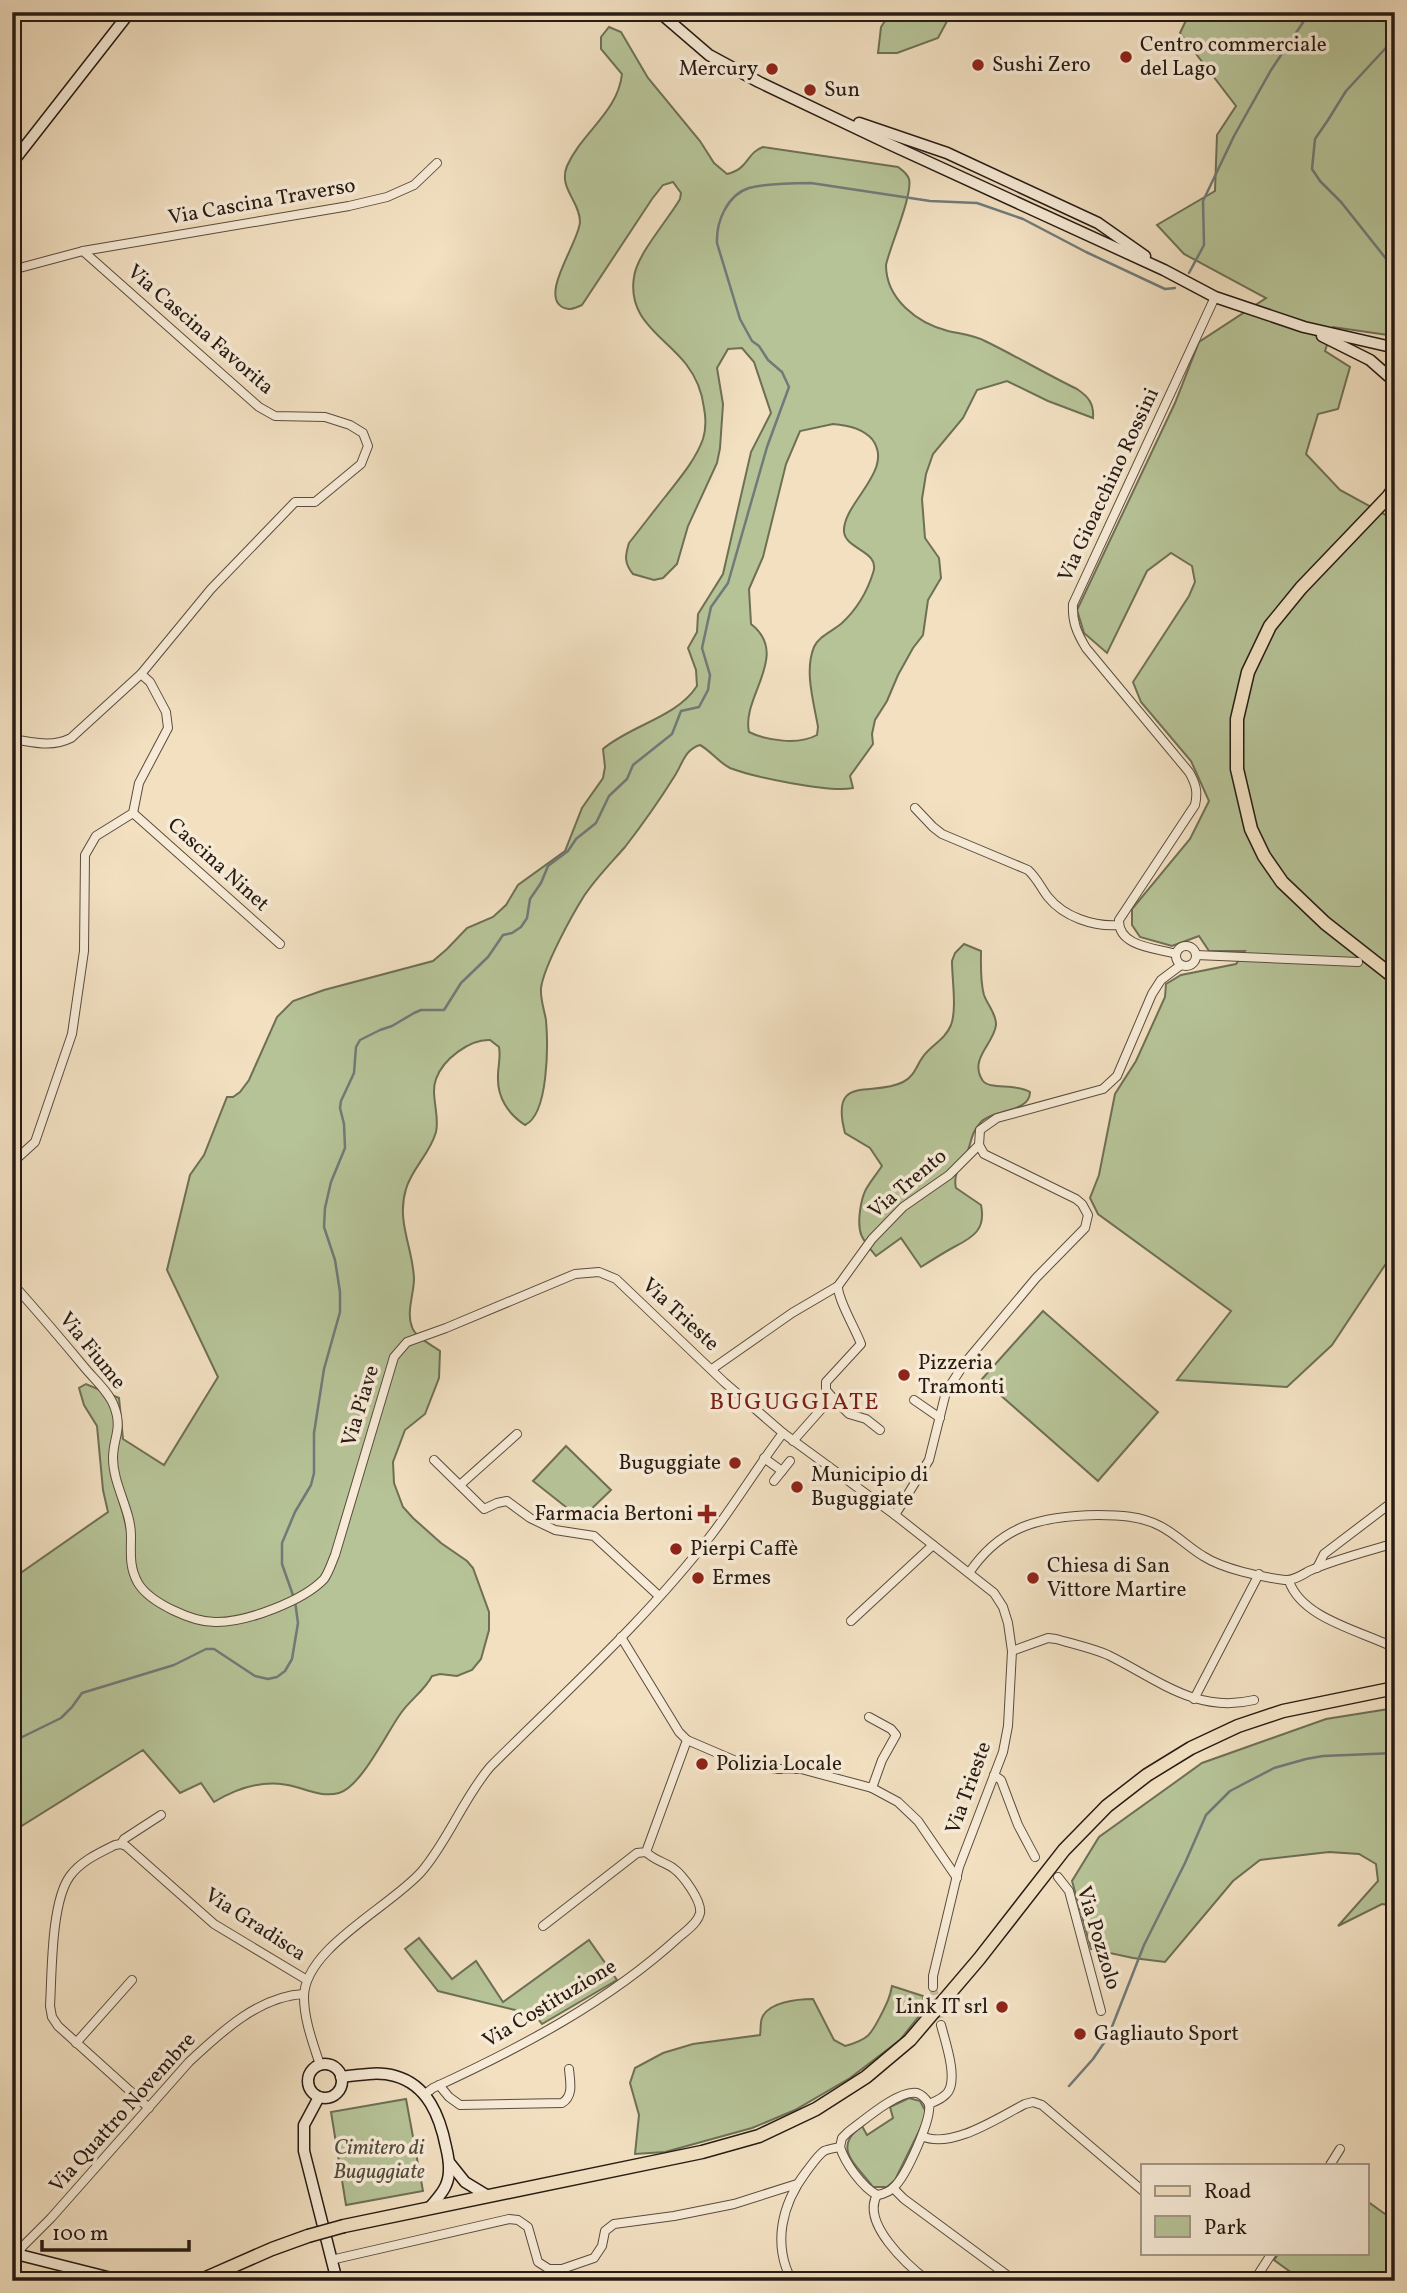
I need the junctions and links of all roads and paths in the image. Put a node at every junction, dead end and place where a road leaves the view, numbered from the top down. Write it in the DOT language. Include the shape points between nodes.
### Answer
graph roads {
  1 [pos="130,12"];
  2 [pos="659,12"];
  3 [pos="807,105"];
  4 [pos="12,163"];
  5 [pos="437,163"];
  6 [pos="938,166"];
  7 [pos="1002,179"];
  8 [pos="1064,224"];
  9 [pos="83,251"];
  10 [pos="12,270"];
  11 [pos="1164,270"];
  12 [pos="1215,297"];
  13 [pos="1304,327"];
  14 [pos="1392,348"];
  15 [pos="1395,382"];
  16 [pos="1395,478"];
  17 [pos="1392,492"];
  18 [pos="141,674"];
  19 [pos="12,739"];
  20 [pos="915,808"];
  21 [pos="133,813"];
  22 [pos="1119,925"];
  23 [pos="280,944"];
  24 [pos="1176,954"];
  25 [pos="1196,956"];
  26 [pos="1358,962"];
  27 [pos="1181,965"];
  28 [pos="1395,978"];
  29 [pos="979,1145"];
  30 [pos="12,1163"];
  31 [pos="599,1272"];
  32 [pos="12,1283"];
  33 [pos="838,1286"];
  34 [pos="712,1369"];
  35 [pos="832,1397"];
  36 [pos="914,1401"];
  37 [pos="940,1418"];
  38 [pos="880,1430"];
  39 [pos="517,1433"];
  40 [pos="783,1433"];
  41 [pos="793,1441"];
  42 [pos="764,1458"];
  43 [pos="434,1460"];
  44 [pos="789,1461"];
  45 [pos="782,1471"];
  46 [pos="774,1481"];
  47 [pos="460,1485"];
  48 [pos="1395,1500"];
  49 [pos="895,1515"];
  50 [pos="1395,1543"];
  51 [pos="933,1545"];
  52 [pos="1317,1568"];
  53 [pos="969,1573"];
  54 [pos="1259,1574"];
  55 [pos="1289,1581"];
  56 [pos="308,1592"];
  57 [pos="659,1596"];
  58 [pos="851,1621"];
  59 [pos="621,1637"];
  60 [pos="1395,1648"];
  61 [pos="1012,1651"];
  62 [pos="1395,1688"];
  63 [pos="1194,1699"];
  64 [pos="1254,1700"];
  65 [pos="869,1717"];
  66 [pos="687,1740"];
  67 [pos="994,1775"];
  68 [pos="872,1788"];
  69 [pos="161,1815"];
  70 [pos="121,1844"];
  71 [pos="646,1852"];
  72 [pos="1035,1857"];
  73 [pos="1058,1877"];
  74 [pos="957,1878"];
  75 [pos="543,1926"];
  76 [pos="132,1980"];
  77 [pos="307,1980"];
  78 [pos="933,1987"];
  79 [pos="304,1994"];
  80 [pos="1101,2011"];
  81 [pos="941,2025"];
  82 [pos="76,2043"];
  83 [pos="320,2065"];
  84 [pos="569,2069"];
  85 [pos="341,2077"];
  86 [pos="439,2085"];
  87 [pos="425,2094"];
  88 [pos="319,2096"];
  89 [pos="929,2104"];
  90 [pos="149,2108"];
  91 [pos="922,2136"];
  92 [pos="840,2147"];
  93 [pos="1340,2149"];
  94 [pos="449,2162"];
  95 [pos="1331,2164"];
  96 [pos="797,2184"];
  97 [pos="893,2188"];
  98 [pos="1141,2189"];
  99 [pos="877,2195"];
  100 [pos="488,2196"];
  101 [pos="430,2207"];
  102 [pos="15,2254"];
  103 [pos="1271,2254"];
  104 [pos="331,2260"];
  105 [pos="106,2279"];
  106 [pos="200,2280"];
  107 [pos="123,2281"];
  108 [pos="337,2281"];
  109 [pos="792,2281"];
  110 [pos="928,2281"];
  111 [pos="1015,2281"];
  112 [pos="1254,2281"];
  1 -- 4 [label="main road"];
  2 -- 3 [label="main road" via="709,55"];
  3 -- 6 [label="main road"];
  3 -- 7 [label="main road" via="947,153"];
  5 -- 9 [label="street, Via Cascina Traverso" via="414,185 387,197"];
  6 -- 7 [label="main road" via="993,183"];
  6 -- 8 [label="main road"];
  7 -- 8 [label="main road" via="1009,192"];
  7 -- 11 [label="main road" via="1098,223"];
  8 -- 11 [label="main road"];
  9 -- 10 [label="street"];
  9 -- 18 [label="street, Via Cascina Favorita" via="259,407 275,416 325,417 350,425 363,433 368,446 361,464 315,502 295,502 211,589"];
  11 -- 12 [label="main road"];
  12 -- 13 [label="main road"];
  12 -- 22 [label="street, Via Gioacchino Rossini" via="1073,604 1075,630 1086,648 1189,772 1197,793 1195,805"];
  13 -- 14 [label="main road"];
  13 -- 15 [label="main road" via="1370,360"];
  16 -- 17 [label="main road"];
  17 -- 28 [label="main road" via="1270,626 1245,683 1237,719 1237,769 1251,829 1282,882"];
  18 -- 19 [label="street" via="71,738 46,745"];
  18 -- 21 [label="street" via="166,712 168,728 139,783"];
  20 -- 22 [label="street" via="942,834 1028,870 1059,908 1100,925"];
  21 -- 23 [label="street, Cascina Ninet"];
  21 -- 30 [label="street" via="96,836 85,855 84,951 72,1034 35,1142"];
  22 -- 24 [label="street" via="1125,937 1138,944"];
  24 -- 25 [label="street" via="1186,946 1193,948"];
  24 -- 27 [label="street"];
  25 -- 26 [label="street"];
  25 -- 27 [label="street" via="1192,965"];
  27 -- 29 [label="street, Via Trento" via="1152,994 1117,1076 1103,1089 997,1118 980,1130"];
  29 -- 33 [label="street, Via Trento" via="949,1175 903,1207 872,1239"];
  29 -- 37 [label="street" via="984,1154 1076,1199 1088,1215 1084,1228 964,1364 946,1392"];
  31 -- 34 [label="street, Via Trieste" via="616,1279"];
  31 -- 56 [label="street, Via Piave" via="575,1274 407,1342 394,1357 335,1555 326,1576"];
  32 -- 56 [label="street, Via Fiume" via="114,1406 119,1429 114,1471 131,1535 132,1569 150,1597 180,1613 214,1623 283,1605"];
  33 -- 34 [label="street, Via Trento"];
  33 -- 35 [label="street" via="837,1293 862,1344 826,1382"];
  34 -- 40 [label="street, Via Trieste"];
  35 -- 38 [label="street" via="849,1414"];
  35 -- 41 [label="street"];
  36 -- 37 [label="street"];
  37 -- 49 [label="street" via="929,1460"];
  39 -- 47 [label="street"];
  40 -- 41 [label="street, Via Trieste"];
  40 -- 42 [label="street"];
  41 -- 49 [label="street, Via Trieste"];
  42 -- 45 [label="street"];
  42 -- 57 [label="street" via="712,1534"];
  43 -- 47 [label="street"];
  44 -- 45 [label="street"];
  45 -- 46 [label="street"];
  47 -- 57 [label="street" via="484,1509 507,1501 555,1530 594,1535"];
  48 -- 52 [label="street" via="1324,1554"];
  49 -- 51 [label="street, Via Trieste"];
  50 -- 52 [label="street"];
  51 -- 53 [label="street, Via Trieste"];
  51 -- 58 [label="street"];
  52 -- 55 [label="street"];
  53 -- 54 [label="street" via="987,1552 1022,1527 1065,1516 1115,1515 1160,1525 1218,1564"];
  53 -- 61 [label="street, Via Trieste" via="1003,1607"];
  54 -- 55 [label="street"];
  54 -- 63 [label="street"];
  55 -- 60 [label="street" via="1292,1591 1324,1618"];
  57 -- 59 [label="street"];
  59 -- 66 [label="street"];
  59 -- 77 [label="street" via="490,1767 420,1873 325,1953"];
  61 -- 63 [label="street" via="1056,1639 1105,1654"];
  61 -- 67 [label="street, Via Trieste" via="1008,1726"];
  62 -- 100 [label="main road" via="1283,1711 1238,1726 1147,1775 1107,1806 1064,1850 909,2040 866,2077 816,2109 759,2136 702,2152"];
  63 -- 64 [label="street" via="1217,1704"];
  65 -- 68 [label="street" via="896,1735"];
  66 -- 68 [label="street" via="736,1761 801,1769"];
  66 -- 71 [label="street"];
  67 -- 72 [label="street" via="1001,1780"];
  67 -- 74 [label="street, Via Trieste"];
  68 -- 74 [label="street" via="898,1802 918,1821"];
  69 -- 70 [label="street"];
  70 -- 77 [label="street, Via Gradisca" via="214,1924"];
  70 -- 82 [label="street" via="76,1869 61,1897 50,2006 58,2026"];
  71 -- 75 [label="street" via="637,1853"];
  71 -- 86 [label="street, Via Costituzione" via="682,1876 699,1904 697,1919 610,1993"];
  73 -- 80 [label="street, Via Pozzolo" via="1069,1891"];
  74 -- 78 [label="street, Via Trieste"];
  76 -- 82 [label="street"];
  77 -- 79 [label="street"];
  79 -- 83 [label="street"];
  79 -- 90 [label="street, Via Quattro Novembre" via="271,2002 240,2019 212,2040"];
  81 -- 89 [label="street" via="951,2084 942,2098"];
  82 -- 90 [label="street"];
  83 -- 85 [label="main road" via="335,2068"];
  83 -- 88 [label="main road" via="308,2080"];
  84 -- 86 [label="street" via="570,2094 562,2103 460,2105"];
  85 -- 87 [label="main road" via="381,2073 398,2077"];
  85 -- 88 [label="main road" via="338,2092"];
  86 -- 87 [label="street, Via Costituzione"];
  87 -- 94 [label="main road" via="443,2130"];
  88 -- 104 [label="main road" via="304,2125 304,2151"];
  89 -- 91 [label="street"];
  89 -- 92 [label="street" via="916,2093 895,2099 848,2132"];
  90 -- 102 [label="street, Via Quattro Novembre"];
  91 -- 97 [label="street"];
  91 -- 98 [label="street" via="948,2139 1033,2102"];
  92 -- 96 [label="street" via="818,2156"];
  92 -- 99 [label="street"];
  93 -- 95 [label="street"];
  94 -- 100 [label="main road" via="465,2182"];
  94 -- 101 [label="main road" via="446,2185"];
  96 -- 104 [label="street" via="734,2204 614,2224 605,2231 594,2258 562,2269 549,2269 538,2262 524,2223 509,2219"];
  96 -- 109 [label="street" via="785,2211 781,2246"];
  97 -- 99 [label="street"];
  97 -- 111 [label="street"];
  99 -- 110 [label="street" via="872,2207 885,2237"];
  100 -- 101 [label="main road"];
  101 -- 106 [label="main road, bridge" via="308,2236"];
  102 -- 105 [label="main road"];
  103 -- 112 [label="street"];
  104 -- 108 [label="main road"];
  105 -- 107 [label="main road"];
}
